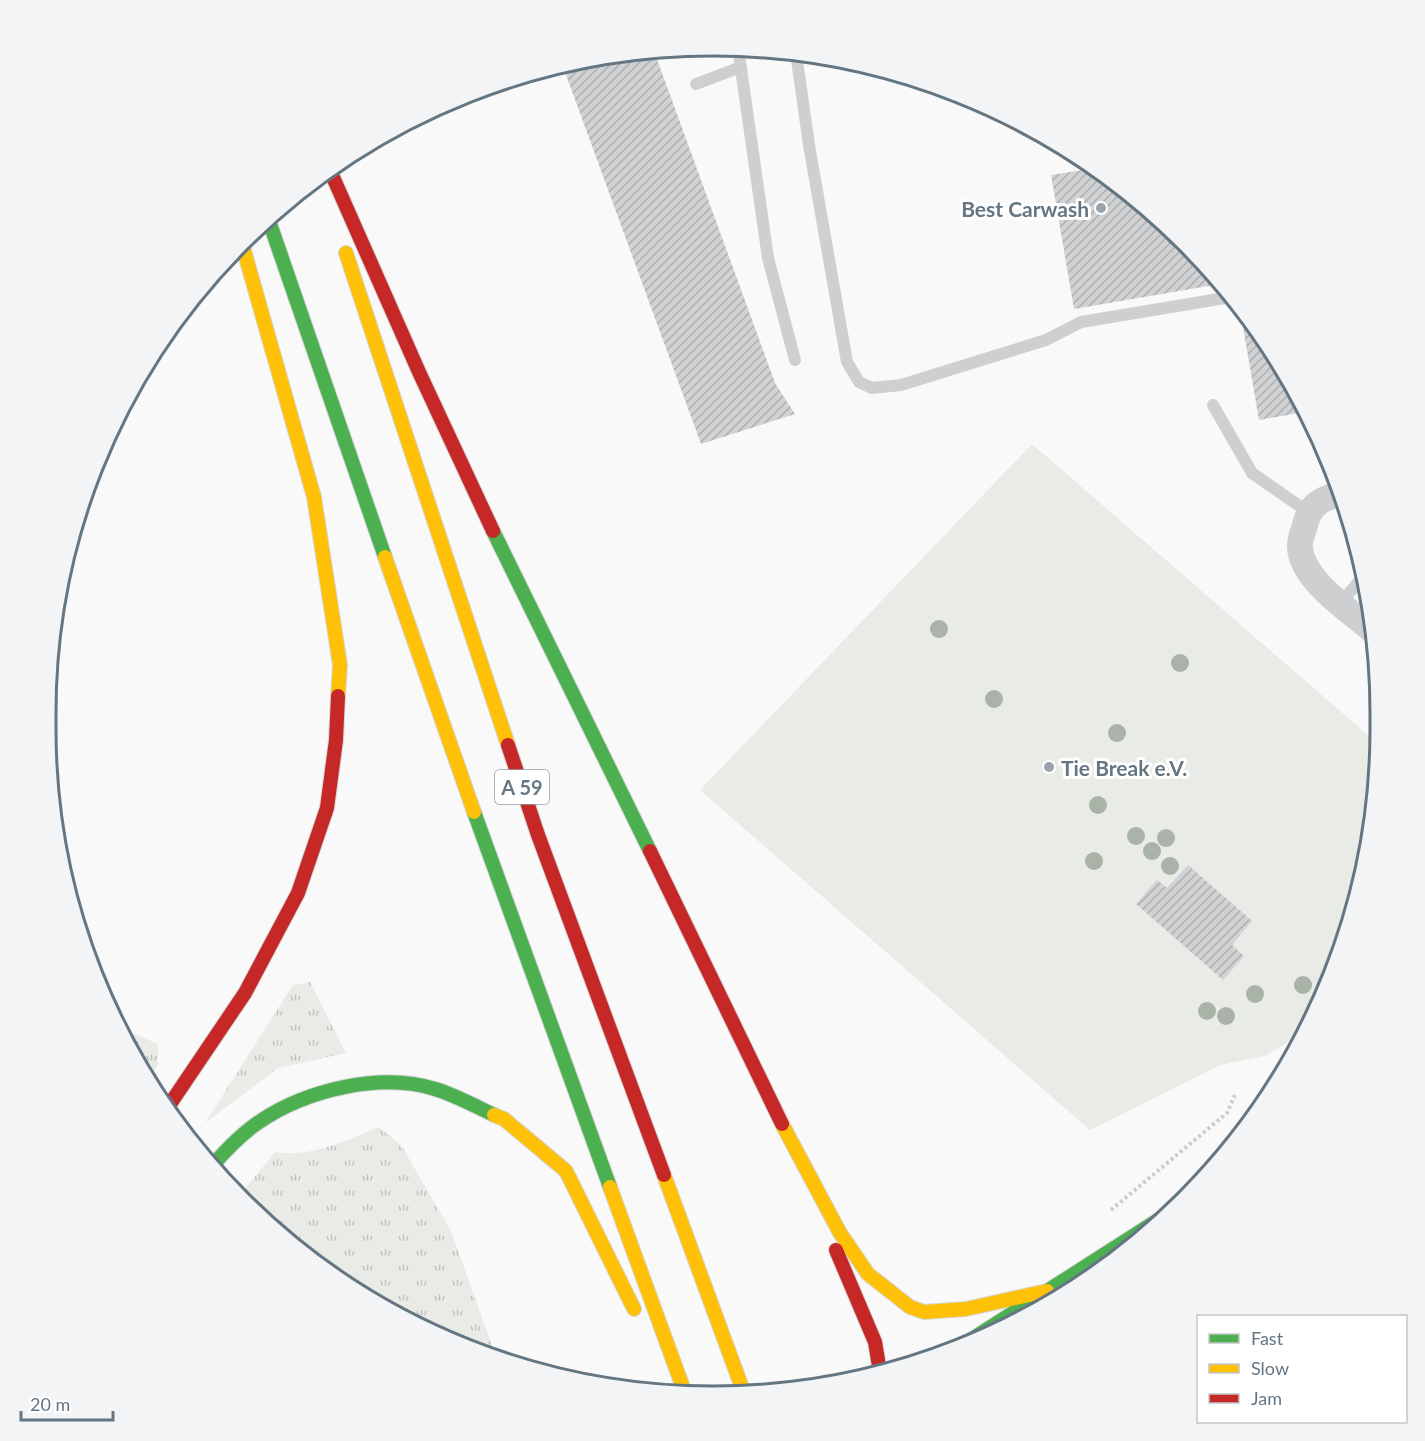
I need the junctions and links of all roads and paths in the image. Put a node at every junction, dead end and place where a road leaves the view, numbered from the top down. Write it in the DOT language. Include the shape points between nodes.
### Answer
graph roads {
  1 [pos="739,57"];
  2 [pos="797,61"];
  3 [pos="741,67"];
  4 [pos="696,84"];
  5 [pos="333,176"];
  6 [pos="323,184"];
  7 [pos="332,209"];
  8 [pos="271,227"];
  9 [pos="343,243"];
  10 [pos="244,252"];
  11 [pos="1222,298"];
  12 [pos="795,360"];
  13 [pos="1213,405"];
  14 [pos="1333,496"];
  15 [pos="1308,512"];
  16 [pos="1357,584"];
  17 [pos="1341,603"];
  18 [pos="1363,622"];
  19 [pos="1235,1095"];
  20 [pos="172,1102"];
  21 [pos="786,1132"];
  22 [pos="217,1160"];
  23 [pos="1105,1215"];
  24 [pos="1115,1248"];
  25 [pos="1047,1291"];
  26 [pos="1016,1311"];
  27 [pos="639,1320"];
  28 [pos="879,1364"];
  29 [pos="662,1371"];
  30 [pos="668,1384"];
  31 [pos="682,1385"];
  32 [pos="741,1385"];
  1 -- 3 [label="lane"];
  2 -- 11 [label="lane" via="847,362 859,382 872,388 901,385 1046,340 1081,322"];
  3 -- 4 [label="lane"];
  3 -- 12 [label="lane" via="768,258"];
  5 -- 21 [label="main road" via="513,574"];
  6 -- 7 [label="main road"];
  8 -- 31 [label="main road, A 59" via="494,872"];
  9 -- 32 [label="main road, A 59" via="538,835"];
  10 -- 20 [label="main road" via="314,497 340,665 336,740 327,808 298,893 245,993"];
  13 -- 15 [label="lane" via="1252,473"];
  14 -- 15 [label="street" via="1319,501"];
  15 -- 17 [label="street" via="1300,540 1302,556 1313,579"];
  16 -- 17 [label="lane"];
  17 -- 18 [label="street"];
  19 -- 23 [label="path" via="1227,1113"];
  21 -- 25 [label="main road" via="840,1233 868,1274 909,1307 924,1312 966,1309"];
  21 -- 28 [label="main road" via="875,1342"];
  22 -- 27 [label="main road" via="258,1122 292,1103 356,1084 395,1082 435,1089 504,1119 566,1171"];
  24 -- 25 [label="main road"];
  25 -- 26 [label="main road"];
  29 -- 30 [label="main road"];
}
